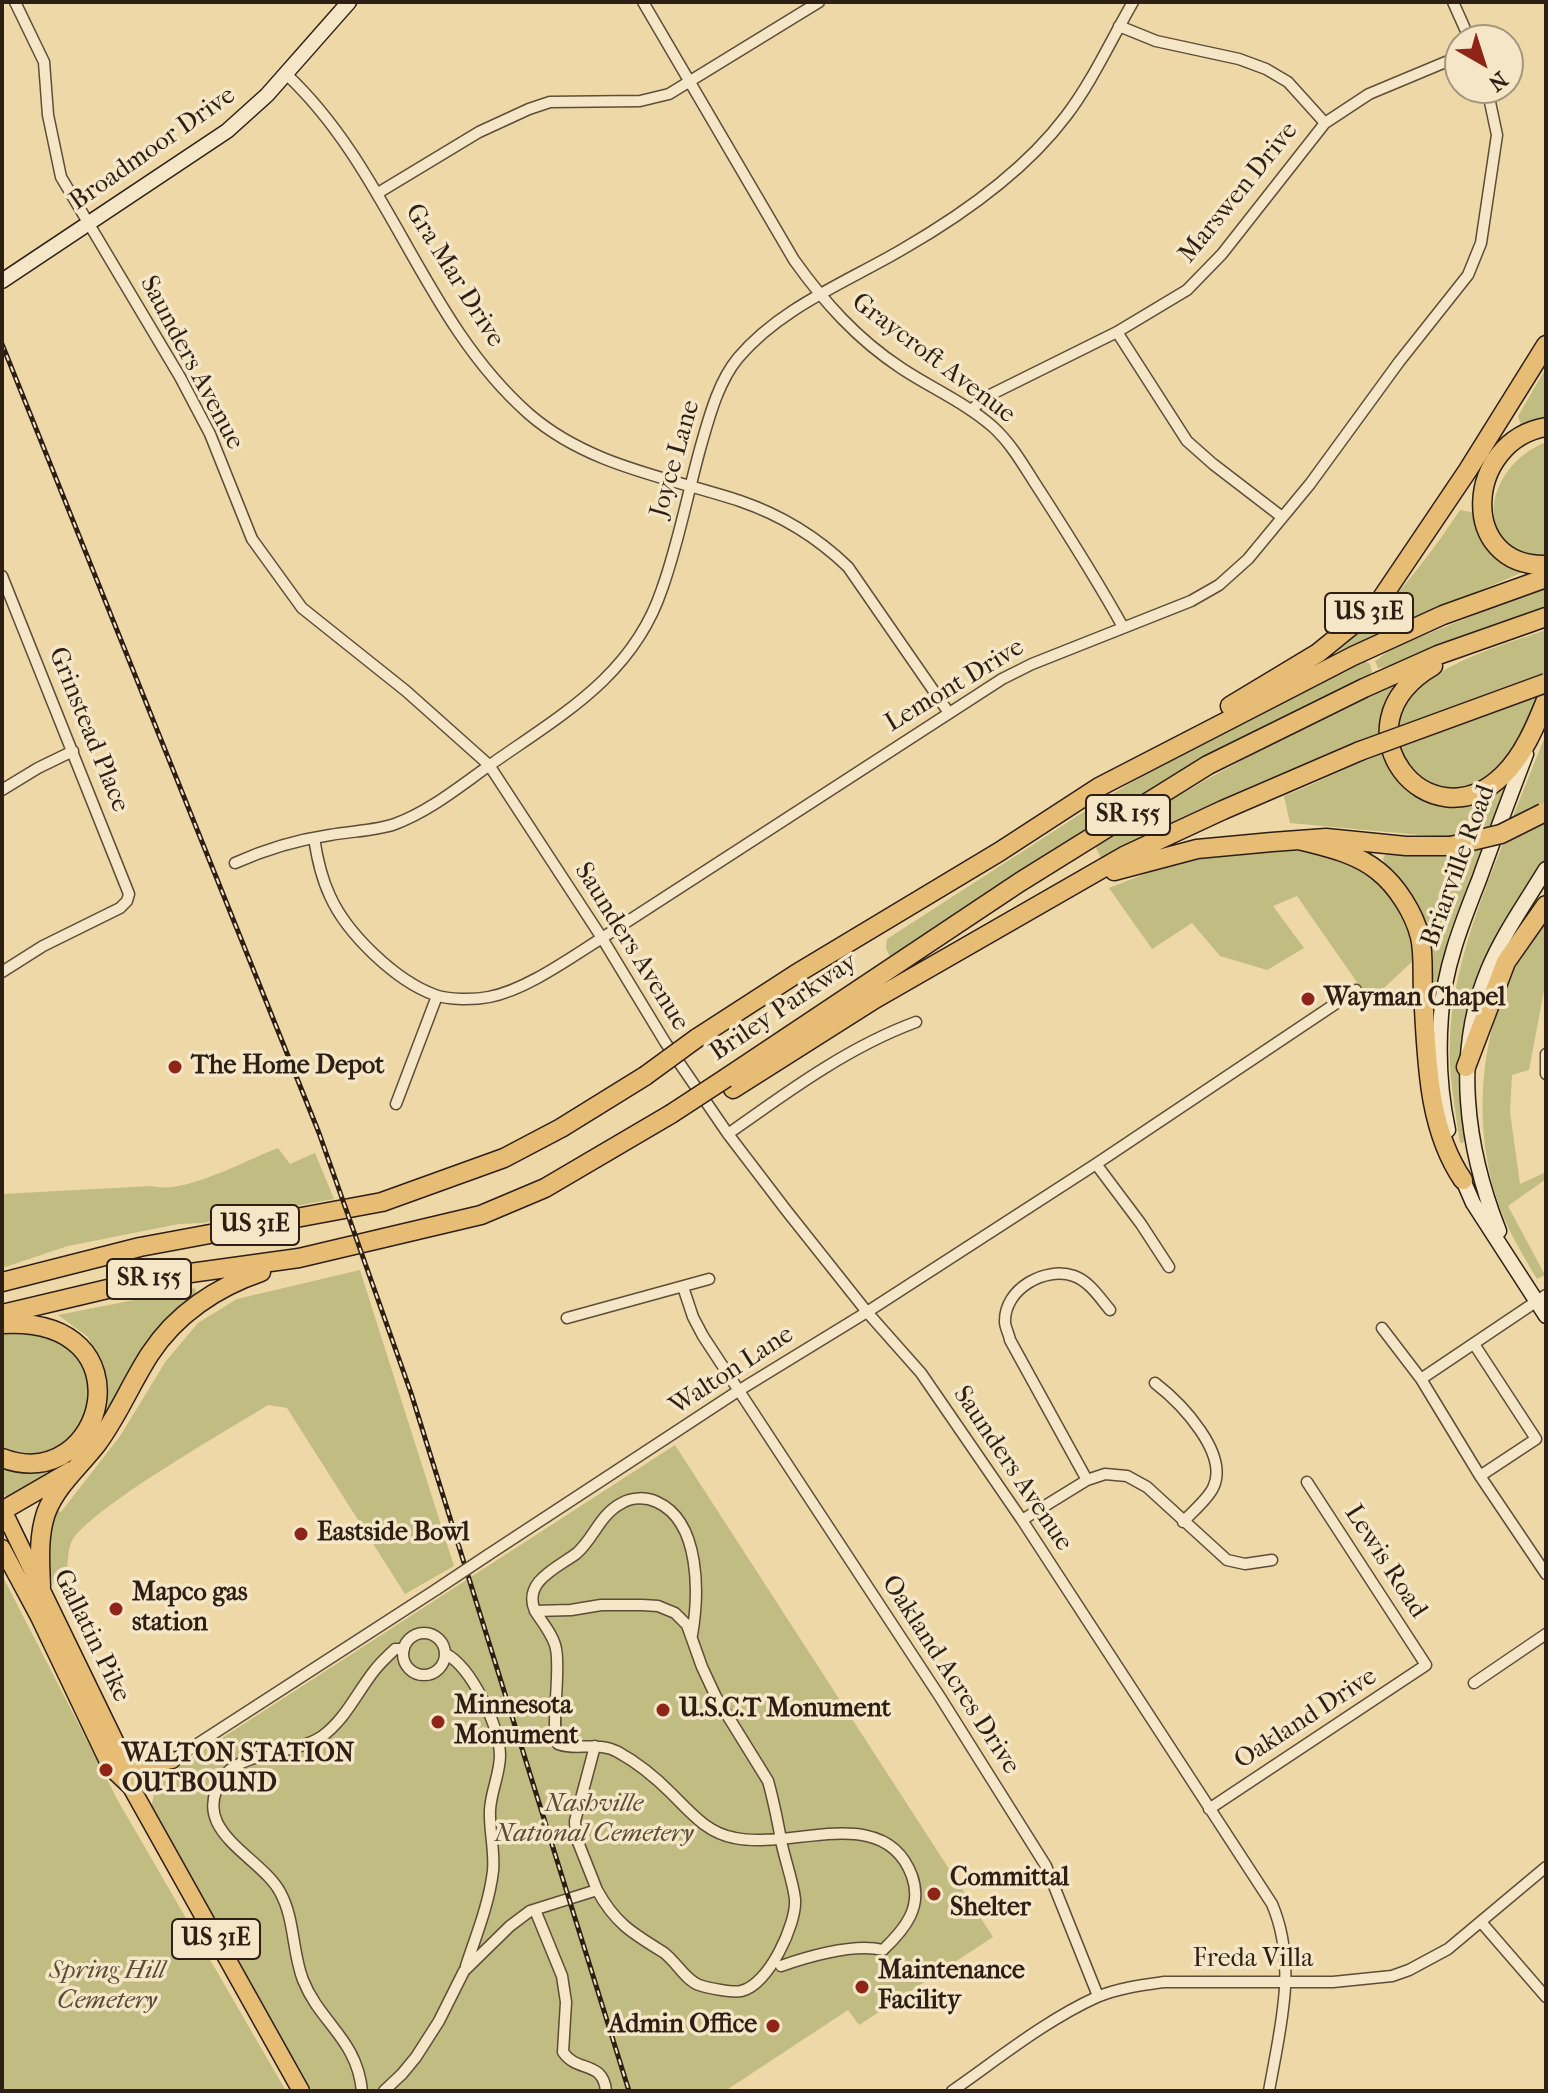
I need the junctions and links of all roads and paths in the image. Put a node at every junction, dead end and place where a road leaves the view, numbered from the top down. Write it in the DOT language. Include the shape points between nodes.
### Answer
graph roads {
  1 [pos="15,2"];
  2 [pos="349,2"];
  3 [pos="643,2"];
  4 [pos="819,2"];
  5 [pos="1133,2"];
  6 [pos="1453,2"];
  7 [pos="1463,24"];
  8 [pos="1119,26"];
  9 [pos="1444,63"];
  10 [pos="286,74"];
  11 [pos="690,82"];
  12 [pos="1490,104"];
  13 [pos="1325,123"];
  14 [pos="378,193"];
  15 [pos="88,226"];
  16 [pos="2,281"];
  17 [pos="819,295"];
  18 [pos="1117,332"];
  19 [pos="1546,345"];
  20 [pos="971,410"];
  21 [pos="1546,427"];
  22 [pos="689,488"];
  23 [pos="1282,517"];
  24 [pos="1546,565"];
  25 [pos="2,576"];
  26 [pos="1546,578"];
  27 [pos="6,597"];
  28 [pos="1542,618"];
  29 [pos="1123,627"];
  30 [pos="1474,644"];
  31 [pos="1546,683"];
  32 [pos="1543,708"];
  33 [pos="949,713"];
  34 [pos="73,751"];
  35 [pos="489,765"];
  36 [pos="1099,787"];
  37 [pos="2,790"];
  38 [pos="1545,812"];
  39 [pos="314,838"];
  40 [pos="1299,840"];
  41 [pos="235,863"];
  42 [pos="1546,869"];
  43 [pos="1092,877"];
  44 [pos="1546,905"];
  45 [pos="602,938"];
  46 [pos="2,972"];
  47 [pos="1356,990"];
  48 [pos="437,996"];
  49 [pos="916,1022"];
  50 [pos="1546,1054"];
  51 [pos="1466,1067"];
  52 [pos="1546,1074"];
  53 [pos="730,1083"];
  54 [pos="396,1104"];
  55 [pos="728,1134"];
  56 [pos="1096,1164"];
  57 [pos="1463,1180"];
  58 [pos="299,1258"];
  59 [pos="1510,1261"];
  60 [pos="1169,1267"];
  61 [pos="709,1279"];
  62 [pos="2,1282"];
  63 [pos="683,1287"];
  64 [pos="1542,1298"];
  65 [pos="1110,1310"];
  66 [pos="867,1312"];
  67 [pos="2,1314"];
  68 [pos="1546,1316"];
  69 [pos="567,1318"];
  70 [pos="2,1324"];
  71 [pos="1382,1328"];
  72 [pos="1474,1344"];
  73 [pos="1421,1379"];
  74 [pos="1155,1383"];
  75 [pos="738,1391"];
  76 [pos="2,1458"];
  77 [pos="74,1469"];
  78 [pos="1480,1476"];
  79 [pos="1087,1480"];
  80 [pos="1307,1482"];
  81 [pos="2,1510"];
  82 [pos="1022,1520"];
  83 [pos="1183,1522"];
  84 [pos="2,1548"];
  85 [pos="1272,1560"];
  86 [pos="1546,1574"];
  87 [pos="41,1586"];
  88 [pos="535,1611"];
  89 [pos="1546,1634"];
  90 [pos="692,1635"];
  91 [pos="404,1649"];
  92 [pos="446,1654"];
  93 [pos="60,1663"];
  94 [pos="1426,1665"];
  95 [pos="81,1670"];
  96 [pos="1474,1683"];
  97 [pos="595,1746"];
  98 [pos="117,1747"];
  99 [pos="172,1760"];
  100 [pos="131,1787"];
  101 [pos="1209,1809"];
  102 [pos="781,1841"];
  103 [pos="1546,1867"];
  104 [pos="597,1890"];
  105 [pos="535,1910"];
  106 [pos="1481,1922"];
  107 [pos="781,1966"];
  108 [pos="464,1971"];
  109 [pos="1287,1982"];
  110 [pos="1098,1996"];
  111 [pos="1546,1997"];
  112 [pos="301,2091"];
  113 [pos="362,2091"];
  114 [pos="384,2091"];
  115 [pos="606,2091"];
  116 [pos="952,2091"];
  117 [pos="1269,2091"];
  1 -- 15 [label="street, Saunders Avenue" via="44,62 61,177"];
  2 -- 10 [label="main road, Broadmoor Drive"];
  3 -- 11 [label="street, Graycroft Avenue"];
  4 -- 11 [label="street"];
  5 -- 8 [label="street, Joyce Lane"];
  6 -- 7 [label="street"];
  8 -- 13 [label="street" via="1156,41 1266,69 1288,82"];
  8 -- 17 [label="street, Joyce Lane" via="1066,116 1007,178 905,248"];
  9 -- 13 [label="street, Marswen Drive" via="1369,94"];
  10 -- 14 [label="street, Gra Mar Drive" via="337,130"];
  10 -- 15 [label="main road, Broadmoor Drive" via="227,131"];
  11 -- 14 [label="street" via="640,101 550,102 529,109 479,132"];
  11 -- 17 [label="street, Graycroft Avenue"];
  12 -- 23 [label="street, Lemont Drive" via="1497,135 1481,243 1468,275"];
  13 -- 18 [label="street, Marswen Drive" via="1205,273 1187,290"];
  14 -- 22 [label="street, Gra Mar Drive" via="450,320 508,394 561,437 600,458"];
  15 -- 16 [label="main road, Broadmoor Drive"];
  15 -- 35 [label="street, Saunders Avenue" via="180,377 210,434 252,539 272,569 302,608"];
  17 -- 20 [label="street, Graycroft Avenue" via="882,355"];
  17 -- 22 [label="street, Joyce Lane" via="766,331 737,359 712,409"];
  18 -- 20 [label="street, Marswen Drive" via="988,396"];
  18 -- 23 [label="street" via="1187,441"];
  19 -- 36 [label="highway, US 31E" via="1377,605 1318,653"];
  20 -- 29 [label="street, Graycroft Avenue" via="1016,454"];
  21 -- 24 [label="highway" via="1528,431 1504,449 1487,475 1481,500 1495,543 1517,560"];
  22 -- 33 [label="street, Gra Mar Drive" via="781,518 829,549 848,567"];
  22 -- 35 [label="street, Joyce Lane" via="663,587 630,652 586,698"];
  23 -- 29 [label="street, Lemont Drive" via="1219,585"];
  25 -- 27 [label="street, Grinstead Place"];
  26 -- 36 [label="highway, Briley Parkway / SR 155" via="1443,615 1353,656"];
  27 -- 34 [label="street, Grinstead Place"];
  28 -- 30 [label="highway, Briley Parkway / SR 155"];
  29 -- 33 [label="street, Lemont Drive" via="1032,664"];
  30 -- 32 [label="highway" via="1426,670 1396,700 1389,742 1404,775 1425,792 1440,796 1480,791 1510,768"];
  30 -- 53 [label="highway, Briley Parkway / SR 155" via="1364,688 1208,765 1020,882"];
  31 -- 43 [label="highway, bridge" via="1360,751 1174,831"];
  32 -- 57 [label="main road, Briarville Road" via="1448,970 1441,1013 1443,1106"];
  33 -- 45 [label="street, Lemont Drive"];
  34 -- 37 [label="street"];
  34 -- 46 [label="street, Grinstead Place" via="129,894 127,901"];
  35 -- 39 [label="street, Joyce Lane" via="446,797 393,825"];
  35 -- 45 [label="street, Saunders Avenue"];
  36 -- 62 [label="highway, Briley Parkway / US 31E, bridge" via="796,974 645,1076 504,1158 382,1202 140,1247"];
  38 -- 40 [label="highway, US 31E, bridge" via="1501,834 1451,846"];
  39 -- 41 [label="street, Joyce Lane"];
  39 -- 48 [label="street, Lemont Drive" via="331,898 353,931 410,983"];
  40 -- 43 [label="highway, US 31E" via="1197,849"];
  40 -- 57 [label="highway" via="1347,853 1379,871 1414,920 1435,1112 1450,1162"];
  42 -- 51 [label="main road, Briarville Road" via="1489,969 1473,1014"];
  43 -- 53 [label="highway, US 31E"];
  44 -- 51 [label="highway" via="1506,962"];
  45 -- 48 [label="street, Lemont Drive" via="540,977 491,997"];
  45 -- 55 [label="street, Saunders Avenue"];
  47 -- 56 [label="street, Walton Lane"];
  48 -- 54 [label="street"];
  49 -- 55 [label="street" via="859,1048"];
  50 -- 52 [label="street"];
  51 -- 59 [label="main road, Briarville Road" via="1474,1151"];
  53 -- 58 [label="highway, US 31E" via="545,1188 481,1215"];
  55 -- 66 [label="street, Saunders Avenue"];
  56 -- 60 [label="street"];
  56 -- 66 [label="street, Walton Lane"];
  57 -- 59 [label="main road, Briarville Road"];
  58 -- 67 [label="highway, SR 155" via="154,1278"];
  58 -- 77 [label="highway, US 31E" via="232,1282 181,1318 152,1351 97,1443"];
  59 -- 64 [label="main road, Briarville Road"];
  61 -- 63 [label="street"];
  63 -- 69 [label="street"];
  63 -- 75 [label="street, Oakland Acres Drive" via="693,1317"];
  64 -- 68 [label="main road, Briarville Road"];
  64 -- 72 [label="street"];
  65 -- 79 [label="street" via="1076,1276 1055,1272 1015,1294 1005,1320 1010,1340"];
  66 -- 75 [label="street, Walton Lane"];
  66 -- 82 [label="street, Saunders Avenue" via="921,1373"];
  70 -- 76 [label="highway" via="36,1323 65,1334 93,1366 98,1398 86,1432 62,1456 31,1464"];
  71 -- 73 [label="street"];
  72 -- 73 [label="street"];
  72 -- 78 [label="street" via="1536,1439"];
  73 -- 78 [label="street"];
  74 -- 83 [label="street" via="1170,1394 1215,1454 1213,1490"];
  75 -- 99 [label="street, Walton Lane, bridge"];
  75 -- 110 [label="street, Oakland Acres Drive" via="1046,1866"];
  77 -- 81 [label="highway"];
  77 -- 87 [label="highway, US 31E" via="41,1530"];
  78 -- 86 [label="street"];
  79 -- 82 [label="street"];
  79 -- 83 [label="street" via="1105,1474 1127,1476 1147,1487"];
  80 -- 94 [label="street, Lewis Road"];
  81 -- 87 [label="main road, Gallatin Pike / US 31E"];
  82 -- 101 [label="street, Saunders Avenue"];
  83 -- 85 [label="street" via="1227,1560"];
  84 -- 93 [label="main road, Gallatin Pike / US 31E"];
  87 -- 95 [label="main road, Gallatin Pike / US 31E"];
  88 -- 90 [label="street" via="658,1606 675,1613"];
  88 -- 90 [label="street" via="533,1593 547,1572 579,1551 623,1502 650,1499 675,1514 687,1533 696,1611"];
  88 -- 97 [label="street" via="556,1648 555,1741"];
  89 -- 96 [label="street"];
  90 -- 102 [label="street" via="716,1697 768,1781"];
  91 -- 92 [label="street" via="413,1637 427,1633 441,1640"];
  91 -- 92 [label="street" via="406,1665 424,1676 439,1670"];
  91 -- 113 [label="street" via="395,1649 381,1663 323,1735 292,1750 240,1763 227,1772 216,1795 215,1810 225,1837 271,1877 282,1894 303,1981 351,2049"];
  92 -- 108 [label="street" via="481,1699 500,1756 490,1808 493,1872"];
  93 -- 95 [label="main road"];
  93 -- 100 [label="main road, Gallatin Pike / US 31E" via="111,1768"];
  94 -- 101 [label="street, Oakland Drive"];
  95 -- 98 [label="main road, Gallatin Pike / US 31E"];
  97 -- 102 [label="street" via="616,1751 711,1830 735,1838"];
  97 -- 104 [label="street" via="575,1821"];
  98 -- 99 [label="main road" via="142,1765"];
  98 -- 100 [label="main road, Gallatin Pike / US 31E" via="131,1774"];
  99 -- 100 [label="street, Walton Lane"];
  100 -- 112 [label="main road, Gallatin Pike / US 31E"];
  101 -- 109 [label="street, Saunders Avenue" via="1272,1904 1281,1925"];
  102 -- 104 [label="street" via="795,1899 791,1925 760,1979 740,1992 691,1981 664,1953 624,1928"];
  102 -- 107 [label="street" via="866,1834 900,1853 915,1885 912,1916 883,1950 813,1955"];
  103 -- 106 [label="street, Freda Villa"];
  104 -- 105 [label="street"];
  105 -- 108 [label="street" via="518,1918"];
  105 -- 115 [label="street" via="562,1976 563,2052 575,2063 597,2070"];
  106 -- 109 [label="street, Freda Villa" via="1448,1949 1392,1976"];
  106 -- 111 [label="street"];
  108 -- 114 [label="street" via="416,2057"];
  109 -- 110 [label="street, Freda Villa" via="1164,1982"];
  109 -- 117 [label="street, Saunders Avenue"];
  110 -- 116 [label="street, Freda Villa"];
}
